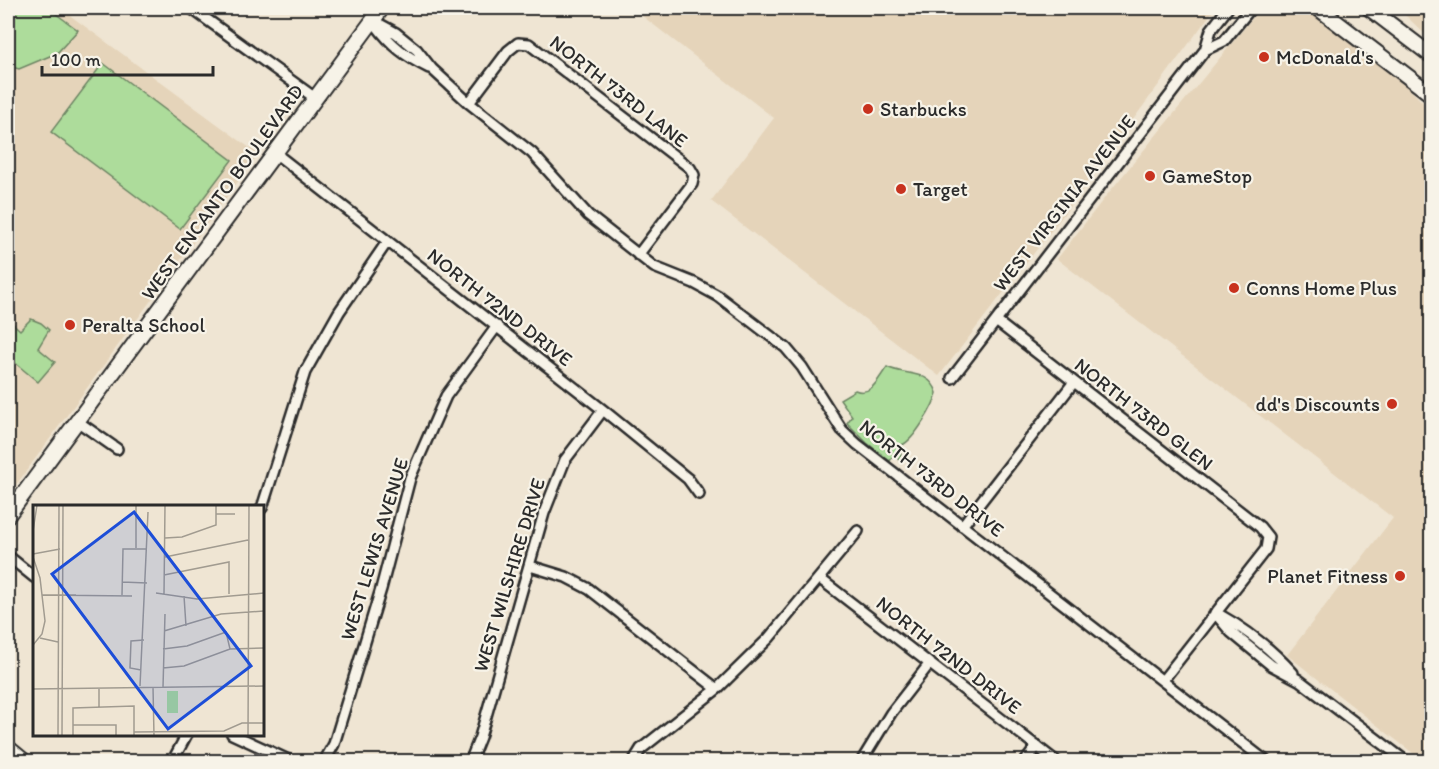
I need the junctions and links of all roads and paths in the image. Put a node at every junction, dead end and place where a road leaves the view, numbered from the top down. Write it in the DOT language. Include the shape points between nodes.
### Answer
graph roads {
  1 [pos="191,8"];
  2 [pos="382,8"];
  3 [pos="1228,8"];
  4 [pos="1251,8"];
  5 [pos="1318,8"];
  6 [pos="1369,8"];
  7 [pos="372,20"];
  8 [pos="1205,50"];
  9 [pos="1431,56"];
  10 [pos="1431,95"];
  11 [pos="315,98"];
  12 [pos="469,103"];
  13 [pos="275,153"];
  14 [pos="387,242"];
  15 [pos="638,255"];
  16 [pos="996,321"];
  17 [pos="497,326"];
  18 [pos="952,378"];
  19 [pos="1074,382"];
  20 [pos="603,410"];
  21 [pos="78,421"];
  22 [pos="117,449"];
  23 [pos="699,494"];
  24 [pos="263,505"];
  25 [pos="8,515"];
  26 [pos="962,526"];
  27 [pos="858,531"];
  28 [pos="8,556"];
  29 [pos="530,566"];
  30 [pos="33,576"];
  31 [pos="819,578"];
  32 [pos="1215,612"];
  33 [pos="1257,641"];
  34 [pos="1251,649"];
  35 [pos="930,663"];
  36 [pos="1163,680"];
  37 [pos="1299,680"];
  38 [pos="717,689"];
  39 [pos="187,736"];
  40 [pos="234,736"];
  41 [pos="1037,746"];
  42 [pos="8,748"];
  43 [pos="25,762"];
  44 [pos="172,762"];
  45 [pos="293,762"];
  46 [pos="324,762"];
  47 [pos="470,762"];
  48 [pos="633,762"];
  49 [pos="861,762"];
  50 [pos="1025,762"];
  51 [pos="1057,762"];
  52 [pos="1267,762"];
  53 [pos="1407,762"];
  1 -- 11 [label="street"];
  2 -- 7 [label="street, WEST ENCANTO BOULEVARD"];
  3 -- 8 [label="street, WEST VIRGINIA AVENUE" via="1211,30"];
  4 -- 8 [label="street, WEST VIRGINIA AVENUE" via="1224,41"];
  5 -- 10 [label="street"];
  6 -- 9 [label="street"];
  7 -- 11 [label="street, WEST ENCANTO BOULEVARD"];
  7 -- 12 [label="street, NORTH 73RD DRIVE" via="417,50"];
  8 -- 16 [label="street, WEST VIRGINIA AVENUE"];
  11 -- 13 [label="street, WEST ENCANTO BOULEVARD"];
  12 -- 15 [label="street, NORTH 73RD DRIVE" via="532,153 588,215"];
  12 -- 15 [label="street, NORTH 73RD LANE" via="508,51 518,44 529,44 684,164 694,175 692,184"];
  13 -- 14 [label="street, NORTH 72ND DRIVE"];
  13 -- 21 [label="street, WEST ENCANTO BOULEVARD"];
  14 -- 17 [label="street, NORTH 72ND DRIVE"];
  14 -- 24 [label="street" via="339,312 306,372"];
  15 -- 26 [label="street, NORTH 73RD DRIVE" via="654,267 718,296 786,348 842,430"];
  16 -- 18 [label="street, WEST VIRGINIA AVENUE"];
  16 -- 19 [label="street, NORTH 73RD GLEN"];
  17 -- 20 [label="street, NORTH 72ND DRIVE"];
  17 -- 46 [label="street, WEST LEWIS AVENUE" via="446,396 410,478 381,589 334,744"];
  19 -- 26 [label="street"];
  19 -- 32 [label="street, NORTH 73RD GLEN" via="1268,537 1266,549"];
  20 -- 23 [label="street, NORTH 72ND DRIVE" via="688,479"];
  20 -- 29 [label="street, WEST WILSHIRE DRIVE" via="565,460 544,513"];
  21 -- 22 [label="street"];
  21 -- 25 [label="street, WEST ENCANTO BOULEVARD"];
  26 -- 36 [label="street, NORTH 73RD DRIVE"];
  27 -- 31 [label="street"];
  28 -- 30 [label="street"];
  29 -- 38 [label="street" via="566,577 589,590"];
  29 -- 47 [label="street, WEST WILSHIRE DRIVE"];
  31 -- 35 [label="street, NORTH 72ND DRIVE"];
  31 -- 38 [label="street" via="769,638"];
  32 -- 33 [label="street"];
  32 -- 34 [label="street"];
  32 -- 36 [label="street"];
  33 -- 34 [label="street"];
  33 -- 37 [label="street"];
  34 -- 37 [label="street"];
  35 -- 41 [label="street, NORTH 72ND DRIVE"];
  35 -- 49 [label="street" via="891,712"];
  36 -- 52 [label="street, NORTH 73RD DRIVE"];
  37 -- 53 [label="street"];
  38 -- 48 [label="street" via="641,749"];
  39 -- 44 [label="street"];
  40 -- 45 [label="street"];
  41 -- 50 [label="street"];
  41 -- 51 [label="street, NORTH 72ND DRIVE"];
  42 -- 43 [label="street"];
}
